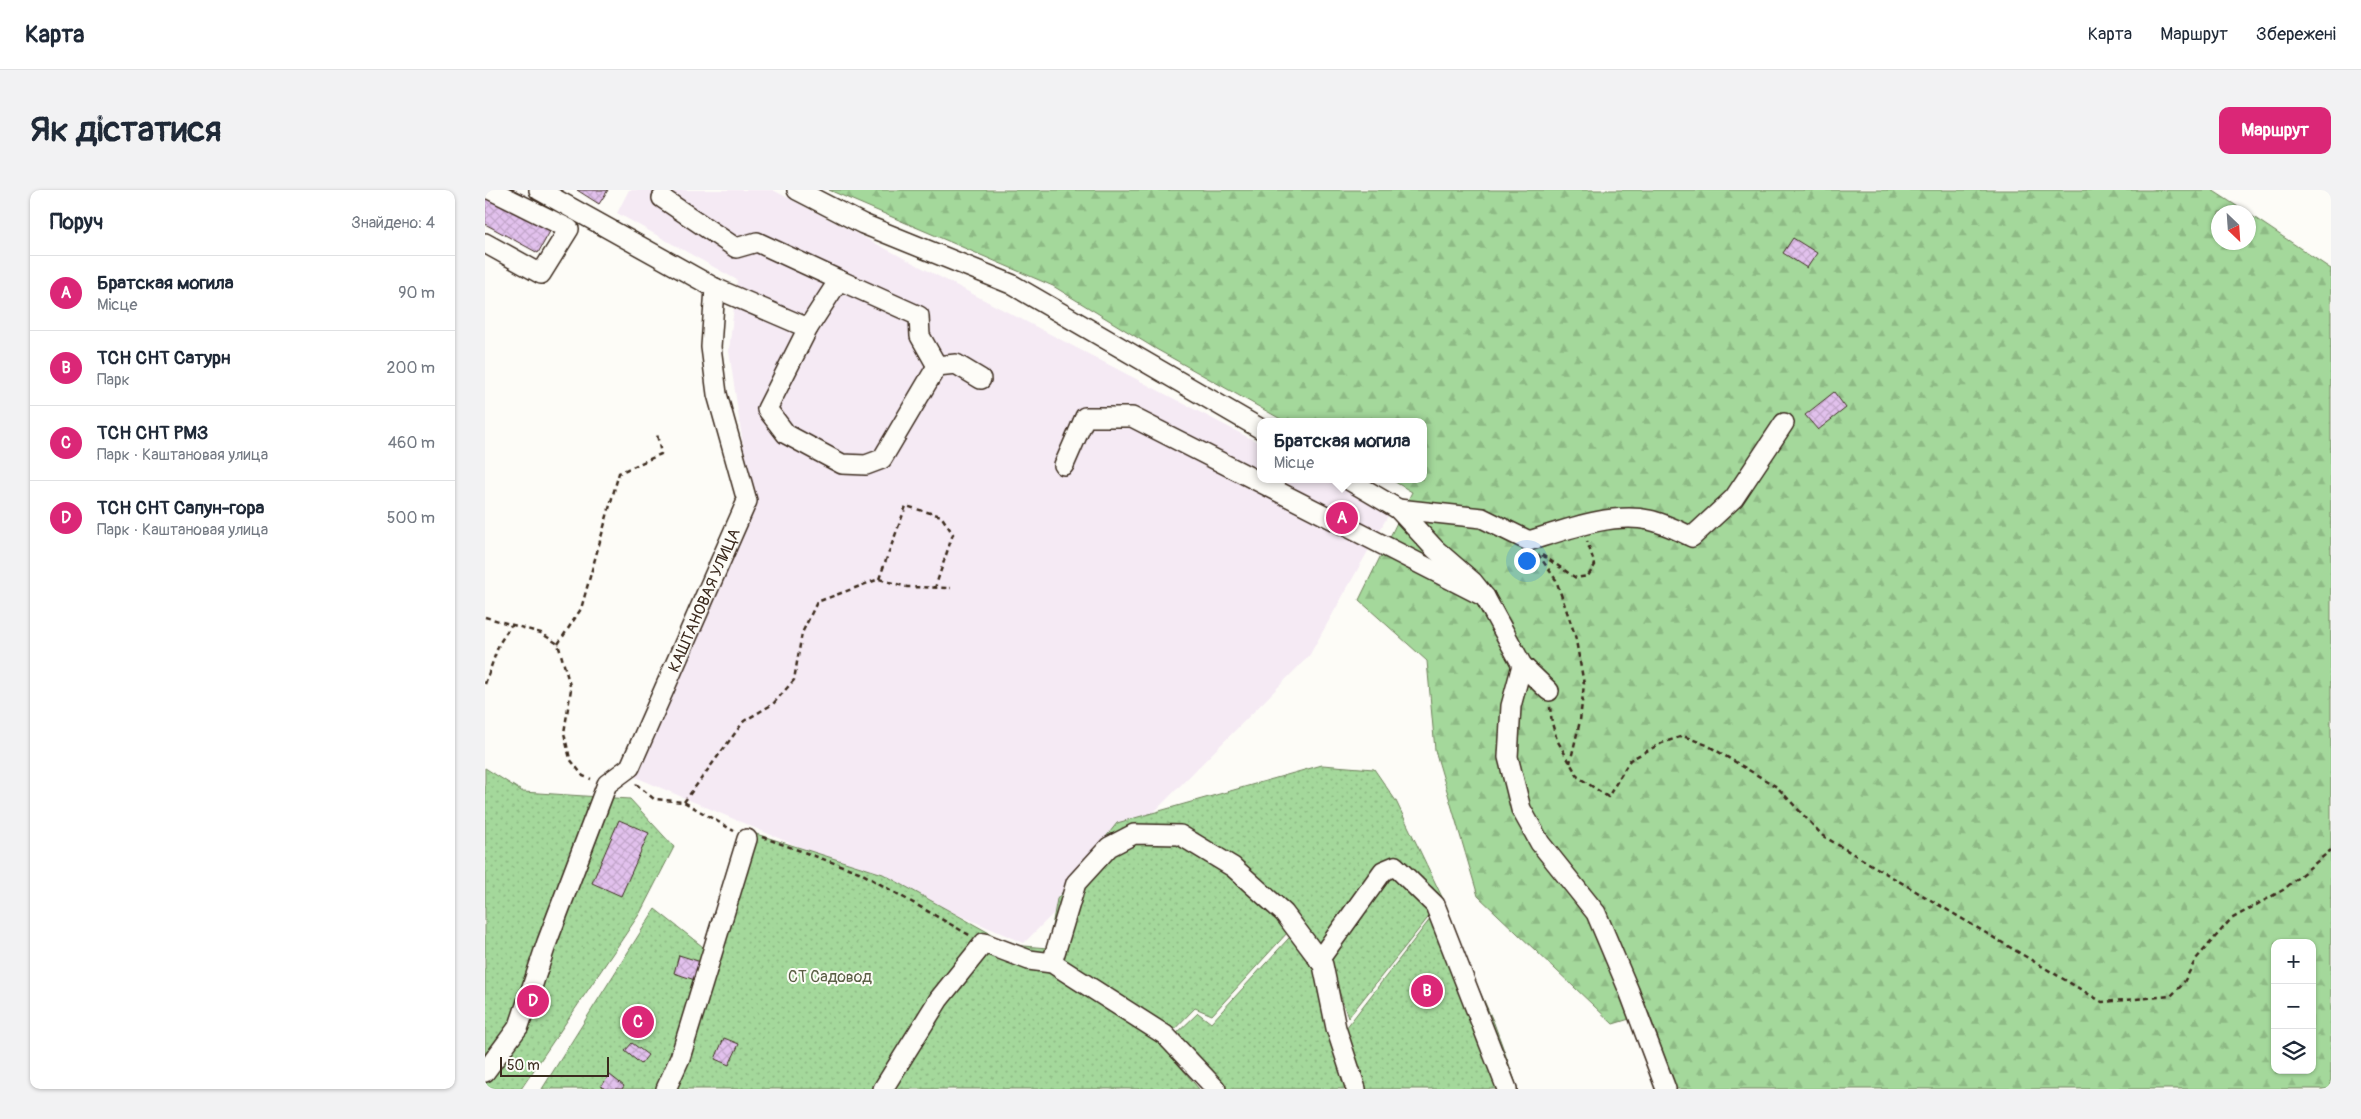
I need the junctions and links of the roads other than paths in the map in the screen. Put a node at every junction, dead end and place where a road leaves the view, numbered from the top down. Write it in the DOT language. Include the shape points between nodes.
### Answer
graph roads {
  1 [pos="491,190"];
  2 [pos="539,190"];
  3 [pos="797,190"];
  4 [pos="662,198"];
  5 [pos="485,243"];
  6 [pos="839,280"];
  7 [pos="715,288"];
  8 [pos="808,328"];
  9 [pos="937,366"];
  10 [pos="981,379"];
  11 [pos="1784,422"];
  12 [pos="1257,427"];
  13 [pos="1064,465"];
  14 [pos="1257,481"];
  15 [pos="1261,483"];
  16 [pos="1354,483"];
  17 [pos="1398,509"];
  18 [pos="1485,597"];
  19 [pos="1522,666"];
  20 [pos="1549,691"];
  21 [pos="747,839"];
  22 [pos="1319,960"];
  23 [pos="1052,963"];
  24 [pos="485,1072"];
  25 [pos="666,1089"];
  26 [pos="883,1089"];
  27 [pos="1216,1089"];
  28 [pos="1356,1089"];
  29 [pos="1507,1089"];
  30 [pos="1666,1089"];
  1 -- 5 [label="street" via="569,229 541,274"];
  2 -- 7 [label="street"];
  3 -- 12 [label="street" via="863,224 1011,284"];
  4 -- 6 [label="street" via="736,248 757,242"];
  6 -- 8 [label="street"];
  6 -- 9 [label="street" via="919,316 920,336"];
  7 -- 8 [label="street"];
  7 -- 24 [label="street, КАШТАНОВАЯ УЛИЦА" via="711,347 717,394 747,501 630,767 615,779 547,942 519,1026"];
  8 -- 9 [label="street" via="767,409 786,434 841,464 866,466 882,459"];
  9 -- 10 [label="street" via="956,364"];
  11 -- 17 [label="street" via="1734,498 1692,537 1649,520 1615,519 1529,540 1482,518"];
  13 -- 14 [label="street" via="1085,416 1132,417"];
  15 -- 18 [label="street"];
  16 -- 17 [label="street"];
  17 -- 18 [label="street"];
  18 -- 19 [label="street"];
  19 -- 20 [label="street"];
  19 -- 30 [label="street" via="1511,706 1508,757 1521,809 1540,843 1596,913"];
  21 -- 25 [label="street" via="680,1058"];
  22 -- 23 [label="street" via="1284,912 1233,867 1180,835 1134,834 1109,847 1076,884"];
  22 -- 28 [label="street"];
  22 -- 29 [label="street" via="1383,871 1395,866 1435,905"];
  23 -- 26 [label="street" via="1029,960 983,943 939,1000"];
  23 -- 27 [label="street" via="1165,1035"];
}
